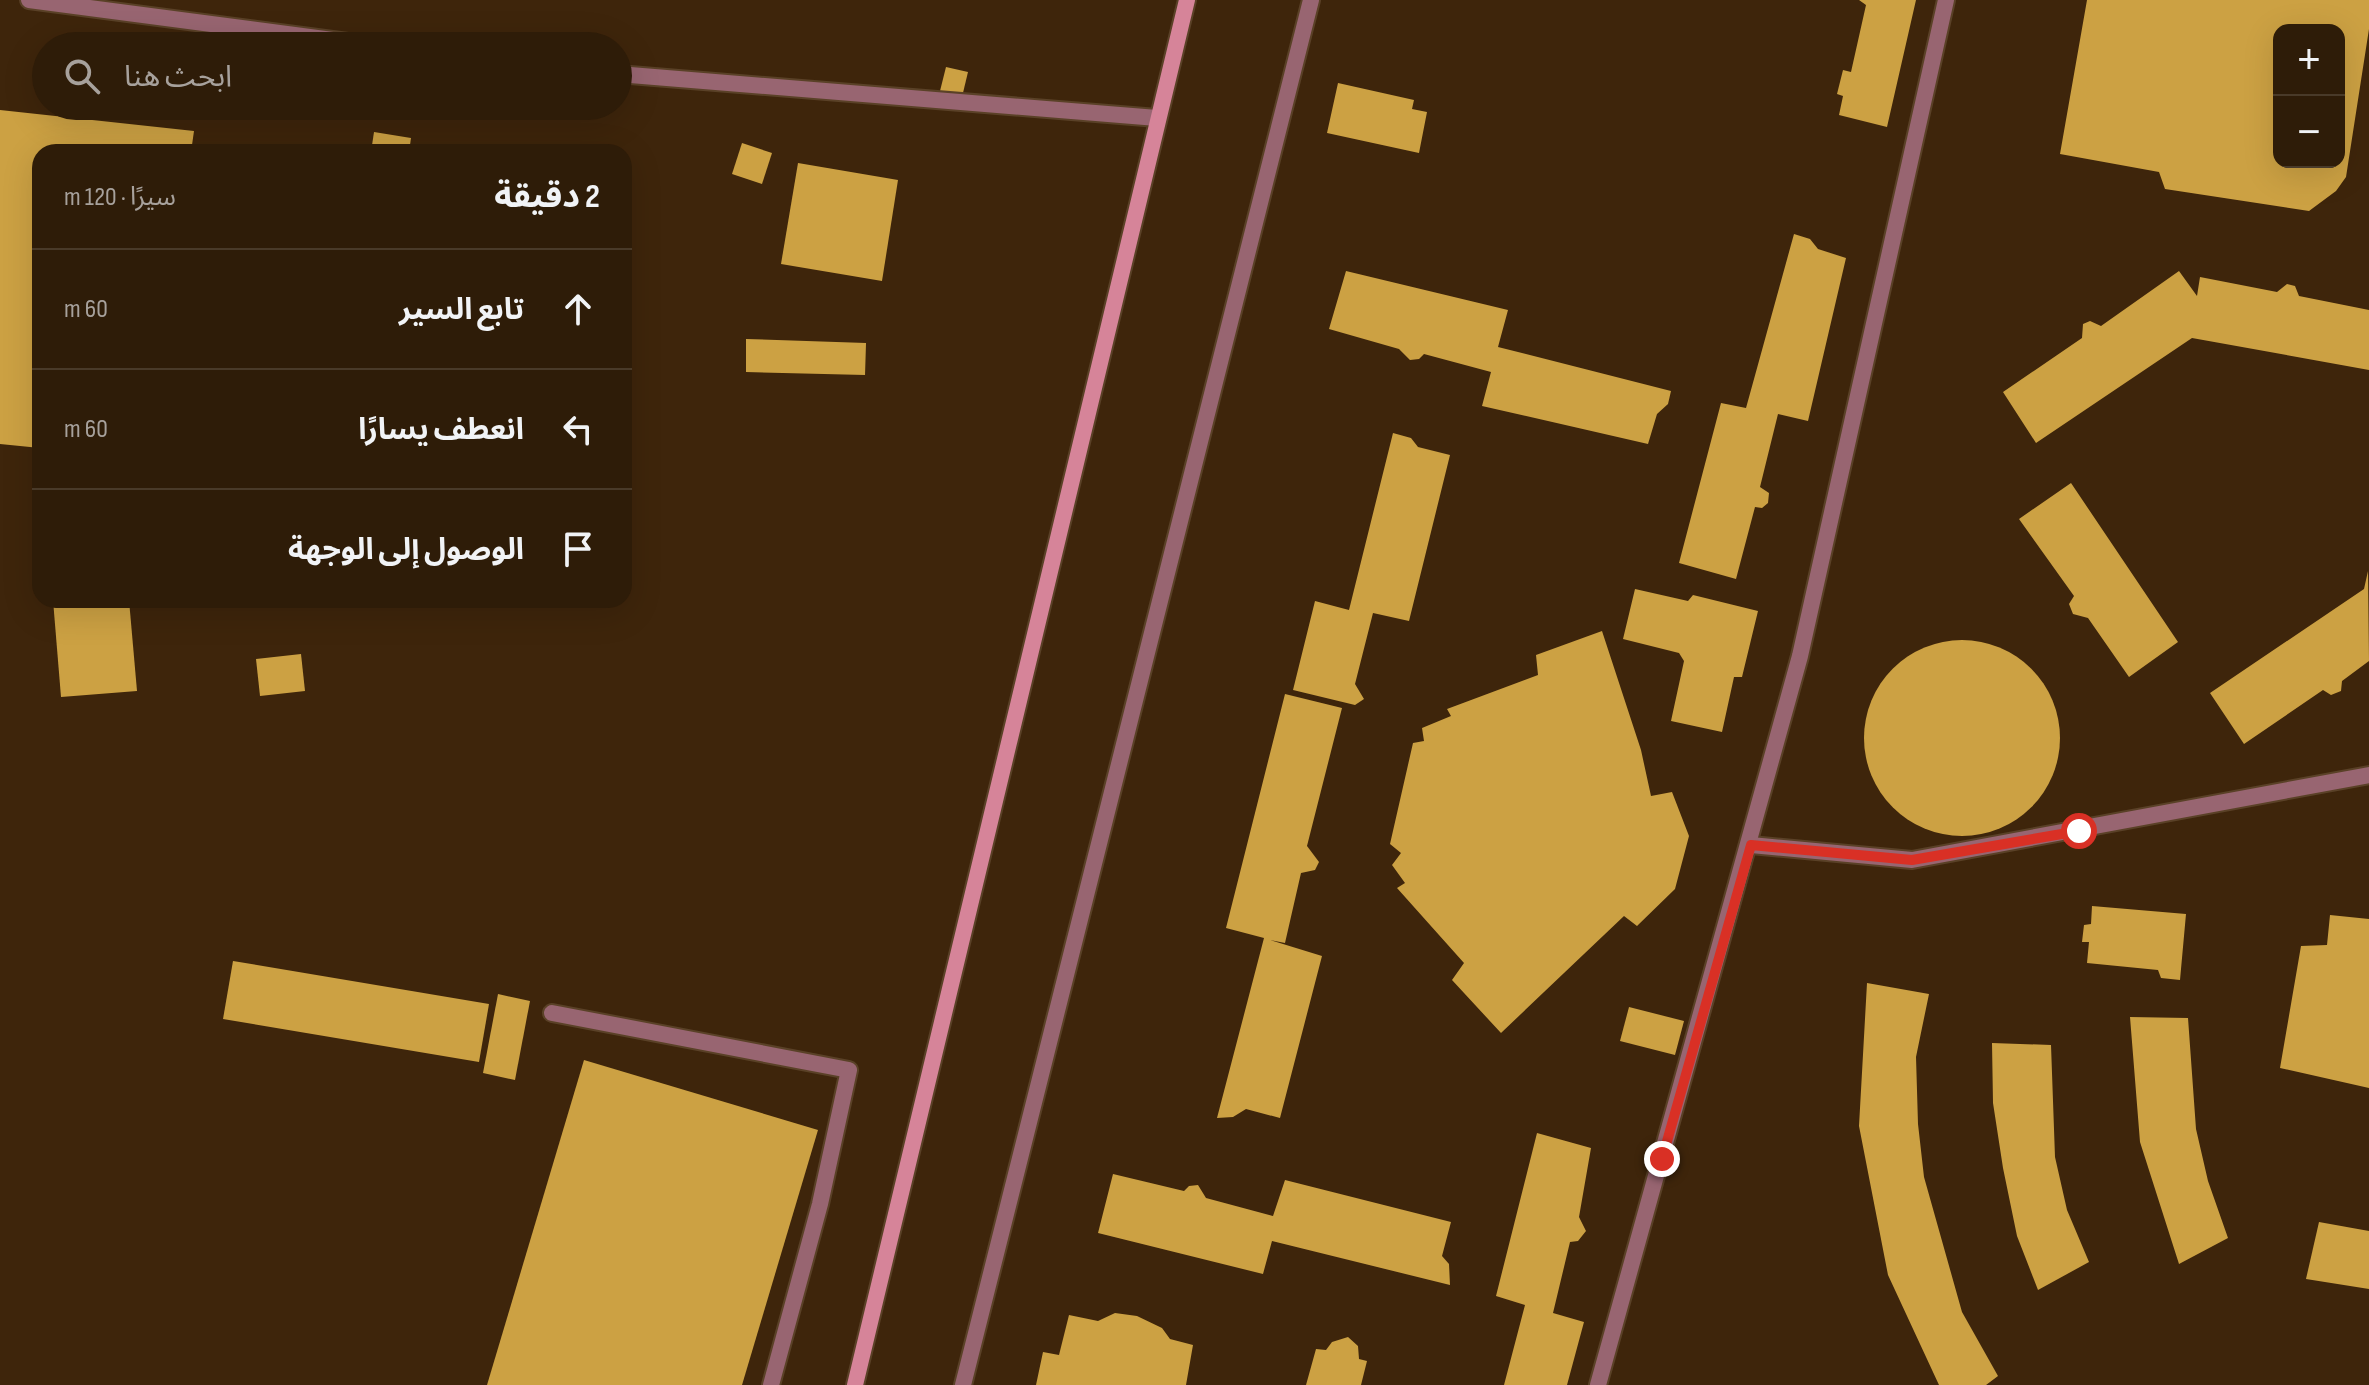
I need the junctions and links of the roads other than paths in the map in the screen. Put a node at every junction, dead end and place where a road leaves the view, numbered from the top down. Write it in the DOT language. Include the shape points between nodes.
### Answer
graph roads {
  1 [pos="29,0"];
  2 [pos="1187,0"];
  3 [pos="1311,0"];
  4 [pos="1946,0"];
  5 [pos="272,32"];
  6 [pos="632,75"];
  7 [pos="1157,118"];
  8 [pos="2369,775"];
  9 [pos="1751,845"];
  10 [pos="552,1013"];
  11 [pos="771,1385"];
  12 [pos="855,1385"];
  13 [pos="963,1385"];
  14 [pos="1598,1385"];
  1 -- 5 [label="street"];
  2 -- 7 [label="main road"];
  3 -- 13 [label="street"];
  4 -- 9 [label="street" via="1800,656"];
  6 -- 7 [label="street"];
  7 -- 12 [label="main road"];
  8 -- 9 [label="street" via="1912,860"];
  9 -- 14 [label="street"];
  10 -- 11 [label="street" via="849,1070 820,1204"];
}
